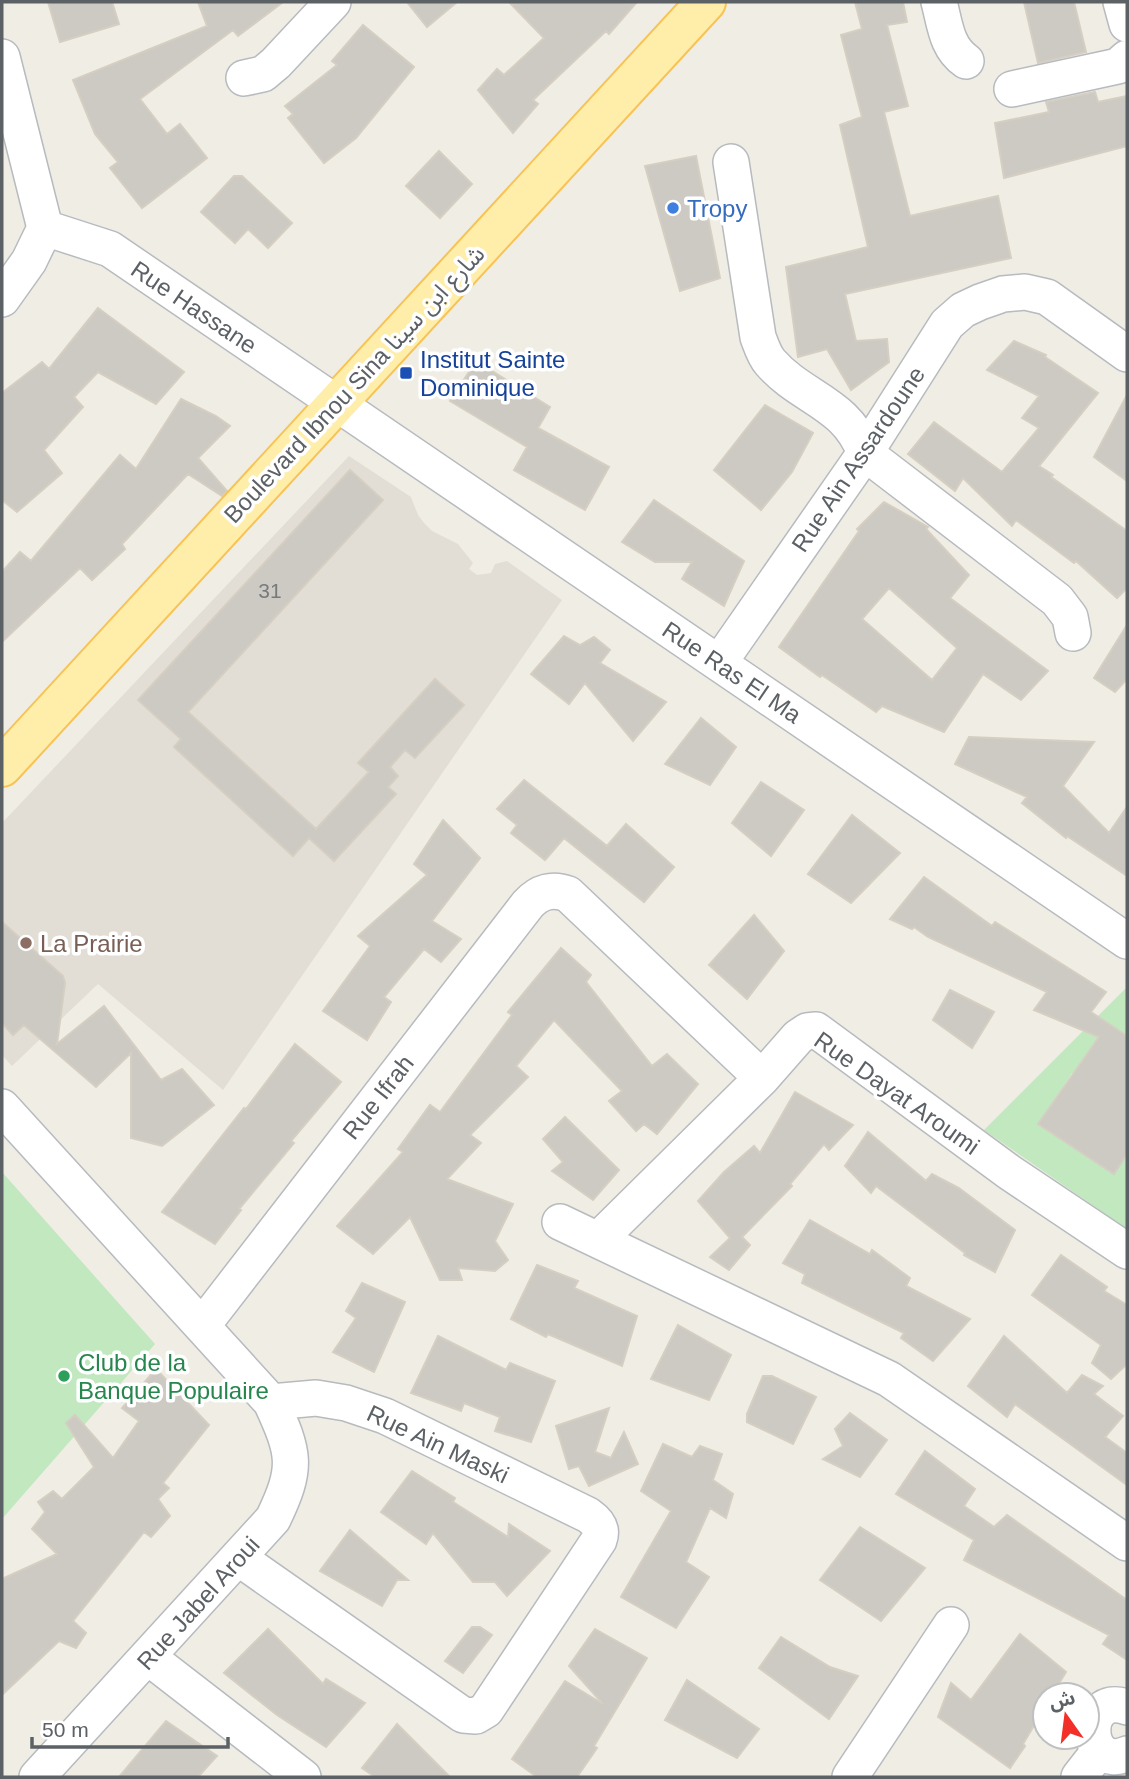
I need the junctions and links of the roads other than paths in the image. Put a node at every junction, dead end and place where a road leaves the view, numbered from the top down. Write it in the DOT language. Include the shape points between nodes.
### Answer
graph roads {
  1 [pos="706,2"];
  2 [pos="939,2"];
  3 [pos="1121,2"];
  4 [pos="322,6"];
  5 [pos="1127,24"];
  6 [pos="2,57"];
  7 [pos="1127,58"];
  8 [pos="966,61"];
  9 [pos="244,78"];
  10 [pos="1012,89"];
  11 [pos="731,163"];
  12 [pos="44,228"];
  13 [pos="2,299"];
  14 [pos="1121,337"];
  15 [pos="336,402"];
  16 [pos="865,453"];
  17 [pos="1073,633"];
  18 [pos="719,663"];
  19 [pos="2,767"];
  20 [pos="1127,941"];
  21 [pos="762,1078"];
  22 [pos="2,1107"];
  23 [pos="560,1223"];
  24 [pos="599,1239"];
  25 [pos="1127,1251"];
  26 [pos="202,1326"];
  27 [pos="271,1402"];
  28 [pos="1127,1543"];
  29 [pos="240,1559"];
  30 [pos="951,1625"];
  31 [pos="148,1657"];
  32 [pos="1127,1707"];
  33 [pos="1114,1752"];
  34 [pos="37,1777"];
  35 [pos="303,1777"];
  36 [pos="850,1777"];
  37 [pos="1079,1777"];
  1 -- 15 [label="main road, Boulevard Ibnou Sina شارع ابن سينا"];
  2 -- 8 [label="street" via="950,44"];
  3 -- 5 [label="street"];
  4 -- 9 [label="street" via="276,63 263,74"];
  6 -- 12 [label="street"];
  7 -- 10 [label="street" via="1118,66"];
  11 -- 16 [label="street" via="758,337 768,360 849,423"];
  12 -- 13 [label="street" via="29,261"];
  12 -- 15 [label="street, Rue Hassane" via="110,249"];
  14 -- 16 [label="street, Rue Ain Assardoune" via="1047,298 1025,292 980,302 947,324"];
  15 -- 18 [label="street, Rue Ras El Ma"];
  15 -- 19 [label="main road, Boulevard Ibnou Sina شارع ابن سينا"];
  16 -- 17 [label="street" via="1056,600 1070,617"];
  16 -- 18 [label="street, Rue Ain Assardoune"];
  18 -- 20 [label="street, Rue Ras El Ma"];
  21 -- 24 [label="street, Rue Dayat Aroumi"];
  21 -- 25 [label="street, Rue Dayat Aroumi" via="798,1037 816,1030 1009,1172"];
  21 -- 26 [label="street, Rue Ifrah" via="568,894 540,894"];
  22 -- 26 [label="street, Rue Jabel Aroui"];
  23 -- 24 [label="street"];
  24 -- 28 [label="street" via="889,1379"];
  26 -- 27 [label="street, Rue Jabel Aroui"];
  27 -- 29 [label="street, Rue Jabel Aroui" via="290,1450 291,1472 274,1519"];
  27 -- 29 [label="street, Rue Ain Maski" via="316,1398 385,1416 597,1522 601,1534 486,1710 476,1716 463,1715"];
  29 -- 31 [label="street, Rue Jabel Aroui"];
  30 -- 36 [label="street"];
  31 -- 34 [label="street, Rue Jabel Aroui"];
  31 -- 35 [label="street"];
  32 -- 33 [label="street" via="1112,1705 1094,1718 1093,1741"];
  33 -- 37 [label="street"];
}
